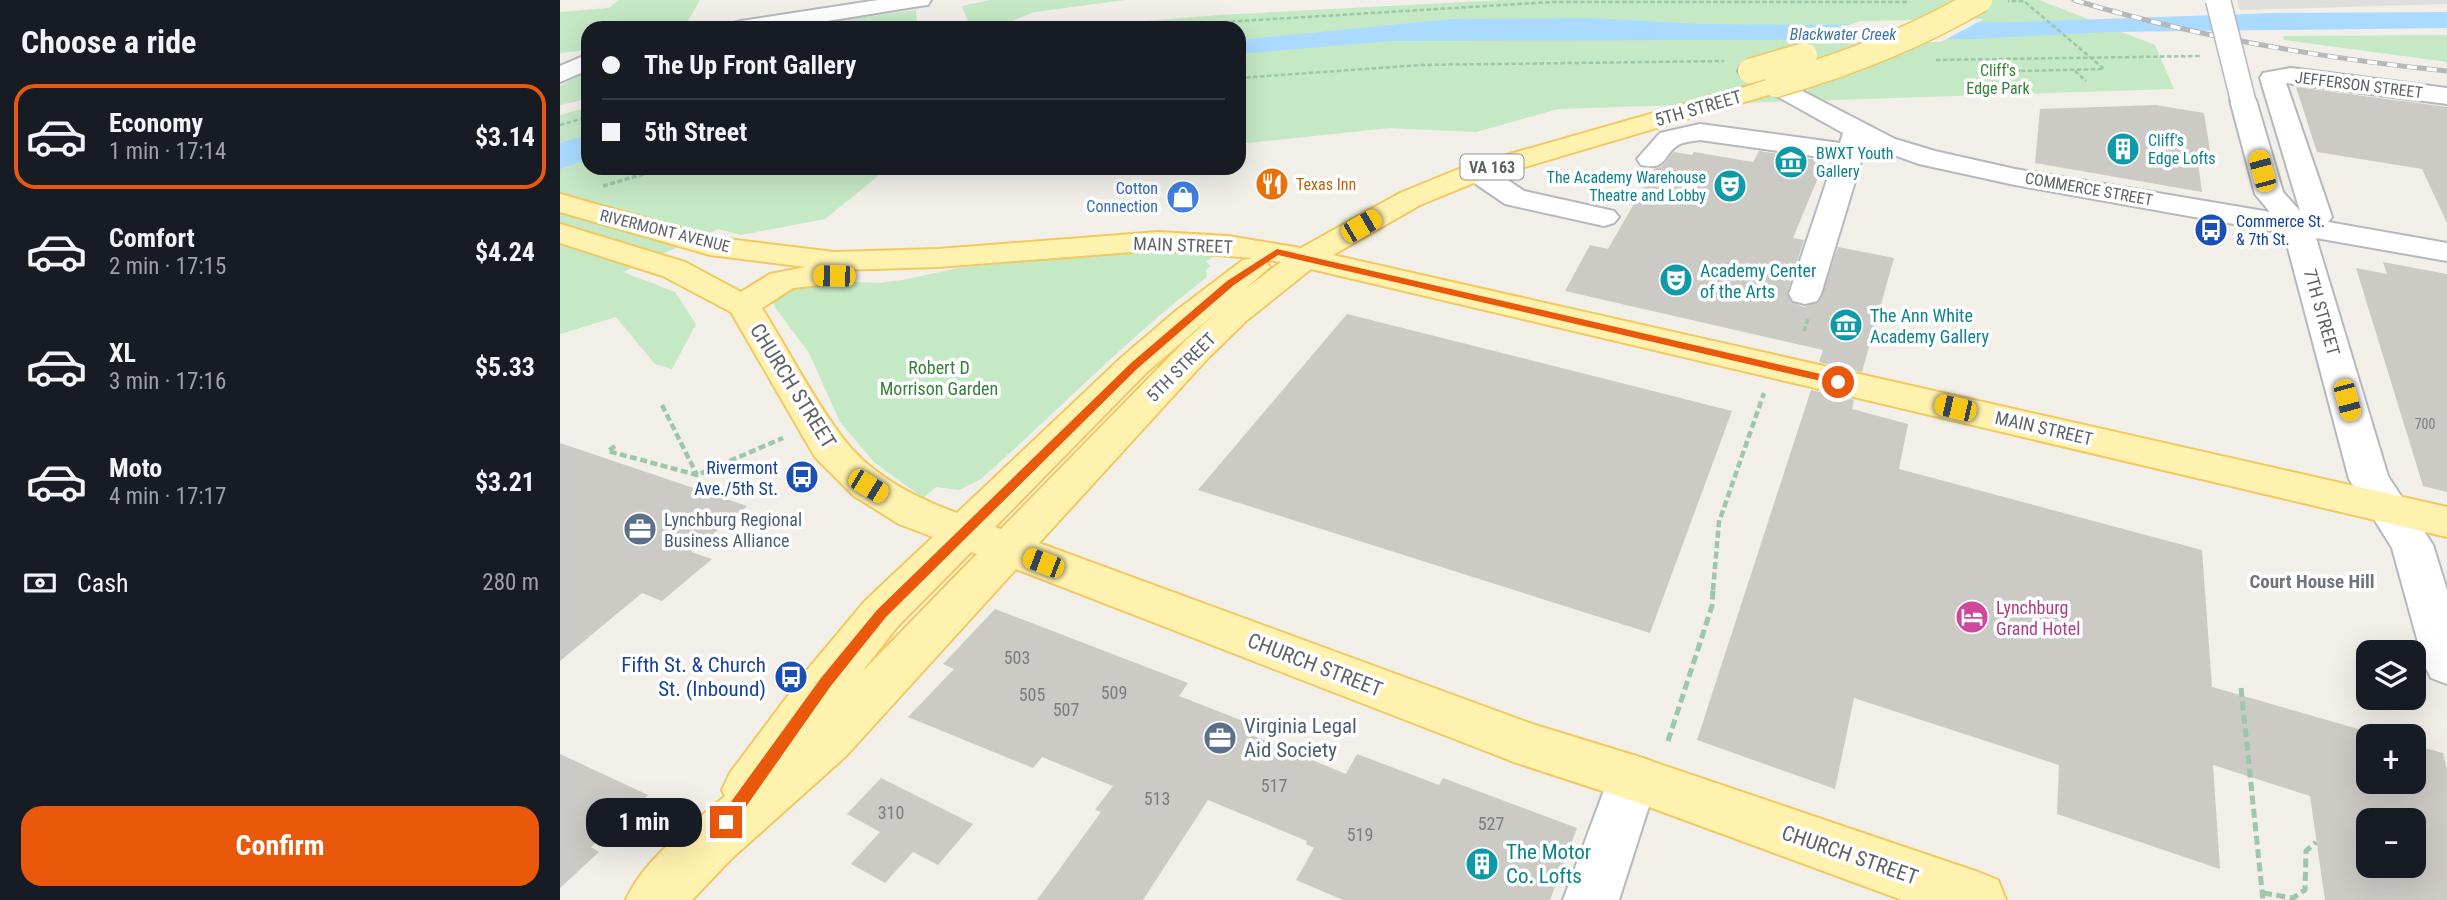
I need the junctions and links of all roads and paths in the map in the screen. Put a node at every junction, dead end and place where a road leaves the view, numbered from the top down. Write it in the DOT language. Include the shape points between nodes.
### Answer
graph roads {
  1 [pos="920,0"];
  2 [pos="1980,0"];
  3 [pos="2218,0"];
  4 [pos="1915,4"];
  5 [pos="2028,4"];
  6 [pos="786,21"];
  7 [pos="1241,21"];
  8 [pos="2203,55"];
  9 [pos="2091,57"];
  10 [pos="1994,59"];
  11 [pos="1931,60"];
  12 [pos="581,64"];
  13 [pos="1739,66"];
  14 [pos="2074,70"];
  15 [pos="2020,71"];
  16 [pos="560,75"];
  17 [pos="1246,77"];
  18 [pos="2086,81"];
  19 [pos="2003,82"];
  20 [pos="1776,85"];
  21 [pos="2447,96"];
  22 [pos="581,119"];
  23 [pos="560,125"];
  24 [pos="1853,142"];
  25 [pos="1651,159"];
  26 [pos="1477,172"];
  27 [pos="640,175"];
  28 [pos="598,188"];
  29 [pos="560,204"];
  30 [pos="1604,217"];
  31 [pos="2297,225"];
  32 [pos="560,233"];
  33 [pos="2447,252"];
  34 [pos="1291,255"];
  35 [pos="938,258"];
  36 [pos="1805,294"];
  37 [pos="744,306"];
  38 [pos="1806,325"];
  39 [pos="1804,331"];
  40 [pos="1766,390"];
  41 [pos="662,405"];
  42 [pos="783,438"];
  43 [pos="615,446"];
  44 [pos="697,475"];
  45 [pos="2386,508"];
  46 [pos="2447,523"];
  47 [pos="963,533"];
  48 [pos="1007,549"];
  49 [pos="2447,664"];
  50 [pos="2241,688"];
  51 [pos="1668,741"];
  52 [pos="1633,778"];
  53 [pos="711,842"];
  54 [pos="2316,842"];
  55 [pos="2263,896"];
  56 [pos="654,900"];
  57 [pos="1591,900"];
  58 [pos="1978,900"];
  1 -- 6 [label="street"];
  2 -- 20 [label="main road, 5TH STREET, bridge" via="1903,42"];
  3 -- 31 [label="street, 7TH STREET, bridge" via="2269,194"];
  4 -- 7 [label="path" via="1552,2"];
  4 -- 13 [label="main road, 5TH STREET, bridge" via="1859,36"];
  5 -- 9 [label="path"];
  8 -- 9 [label="path"];
  9 -- 10 [label="path"];
  9 -- 14 [label="path" via="2104,69"];
  10 -- 11 [label="path"];
  10 -- 15 [label="path"];
  12 -- 16 [label="street"];
  13 -- 17 [label="path" via="1483,63"];
  13 -- 20 [label="street, COMMERCE STREET"];
  13 -- 34 [label="main road, 5TH STREET" via="1656,95 1499,139 1418,169 1323,221"];
  14 -- 15 [label="path"];
  14 -- 18 [label="path"];
  15 -- 19 [label="path"];
  20 -- 24 [label="street, COMMERCE STREET" via="1824,113"];
  20 -- 26 [label="main road, 5TH STREET / VA 163"];
  21 -- 31 [label="street, JEFFERSON STREET" via="2291,75 2272,78 2318,216"];
  22 -- 23 [label="path"];
  24 -- 25 [label="street" via="1700,132 1669,139"];
  24 -- 31 [label="street, COMMERCE STREET"];
  24 -- 36 [label="street"];
  26 -- 30 [label="street" via="1515,198"];
  26 -- 34 [label="main road, 5TH STREET / VA 163"];
  27 -- 28 [label="path"];
  29 -- 35 [label="main road, RIVERMONT AVENUE" via="710,246 835,261"];
  31 -- 33 [label="street, COMMERCE STREET"];
  31 -- 45 [label="street, 7TH STREET" via="2369,478"];
  32 -- 37 [label="main road, RIVERMONT AVENUE" via="674,269"];
  34 -- 35 [label="main road, MAIN STREET" via="1158,241"];
  34 -- 45 [label="main road, MAIN STREET"];
  34 -- 47 [label="main road, 5TH STREET" via="1231,283 1143,357"];
  34 -- 48 [label="main road, 5TH STREET / VA 163"];
  35 -- 37 [label="main road" via="884,270 803,275 765,287"];
  37 -- 47 [label="main road, CHURCH STREET" via="829,448 868,486 913,513"];
  38 -- 39 [label="path"];
  40 -- 51 [label="path" via="1718,522 1712,606"];
  41 -- 44 [label="path"];
  42 -- 44 [label="path"];
  43 -- 44 [label="path" via="608,450"];
  45 -- 46 [label="main road, MAIN STREET"];
  45 -- 49 [label="street, 7TH STREET" via="2412,545"];
  47 -- 48 [label="main road, CHURCH STREET"];
  47 -- 53 [label="main road, 5TH STREET" via="881,614 825,683"];
  48 -- 52 [label="main road, CHURCH STREET" via="1532,746"];
  48 -- 53 [label="main road, 5TH STREET / VA 163" via="828,740"];
  50 -- 55 [label="path"];
  52 -- 57 [label="street"];
  52 -- 58 [label="main road, CHURCH STREET"];
  53 -- 56 [label="main road, 5TH STREET / VA 163"];
  54 -- 55 [label="path" via="2306,851 2305,890 2292,898"];
}
